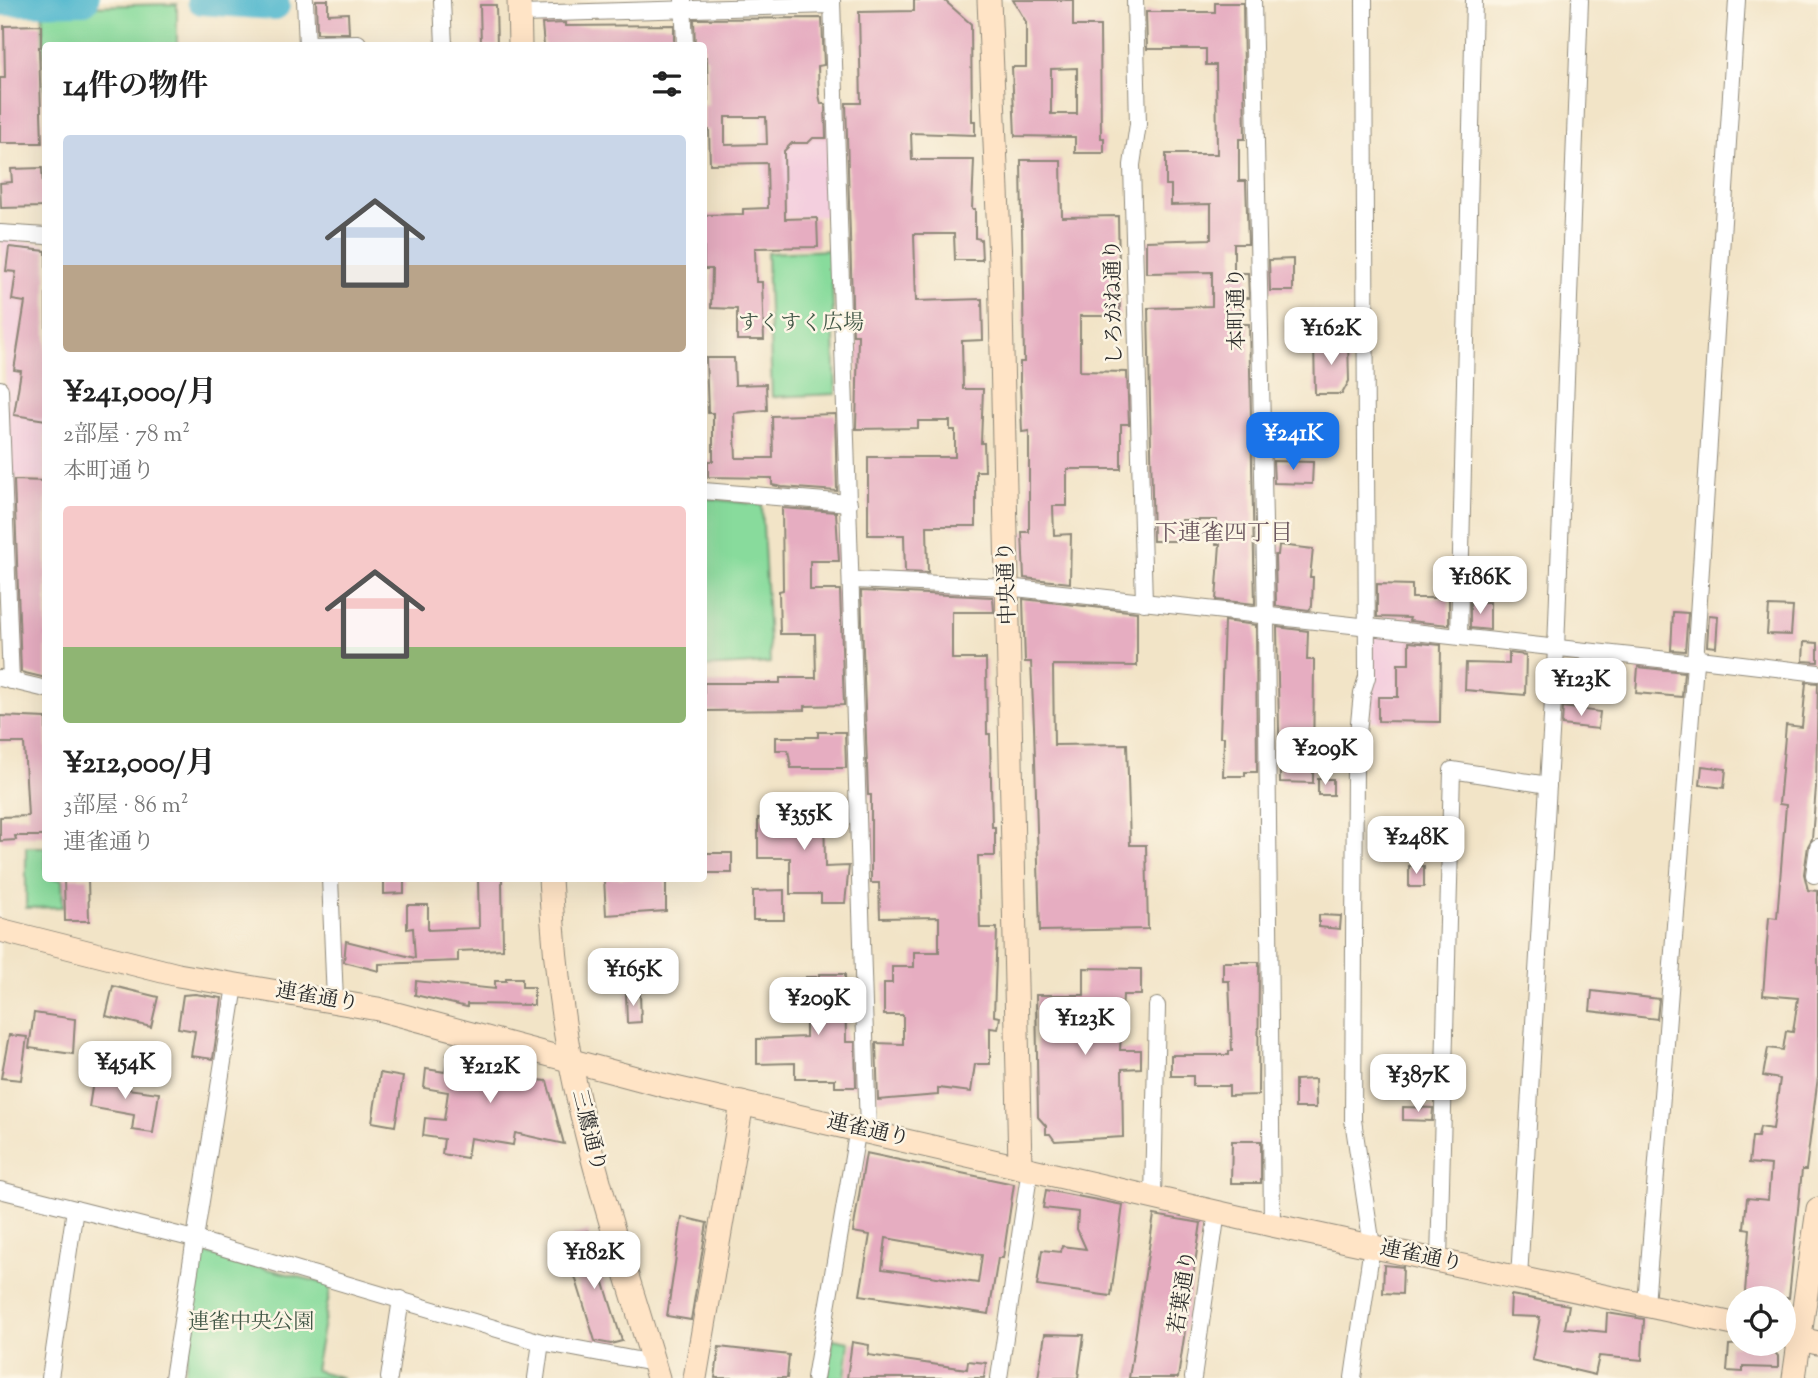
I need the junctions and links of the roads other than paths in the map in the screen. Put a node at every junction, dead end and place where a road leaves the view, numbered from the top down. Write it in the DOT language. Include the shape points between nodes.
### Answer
graph roads {
  1 [pos="305,0"];
  2 [pos="442,0"];
  3 [pos="989,0"];
  4 [pos="1135,0"];
  5 [pos="1253,0"];
  6 [pos="1364,0"];
  7 [pos="1474,0"];
  8 [pos="1580,0"];
  9 [pos="1737,0"];
  10 [pos="832,2"];
  11 [pos="683,5"];
  12 [pos="520,7"];
  13 [pos="307,42"];
  14 [pos="444,42"];
  15 [pos="520,42"];
  16 [pos="685,42"];
  17 [pos="0,233"];
  18 [pos="42,236"];
  19 [pos="0,389"];
  20 [pos="707,491"];
  21 [pos="849,503"];
  22 [pos="853,580"];
  23 [pos="1007,587"];
  24 [pos="1144,603"];
  25 [pos="1266,618"];
  26 [pos="1366,628"];
  27 [pos="1459,637"];
  28 [pos="1556,649"];
  29 [pos="1695,663"];
  30 [pos="1818,673"];
  31 [pos="6,680"];
  32 [pos="42,689"];
  33 [pos="1548,785"];
  34 [pos="1818,847"];
  35 [pos="1814,875"];
  36 [pos="330,882"];
  37 [pos="550,882"];
  38 [pos="0,930"];
  39 [pos="235,986"];
  40 [pos="335,1001"];
  41 [pos="1157,1006"];
  42 [pos="571,1061"];
  43 [pos="742,1103"];
  44 [pos="863,1129"];
  45 [pos="1025,1167"];
  46 [pos="0,1190"];
  47 [pos="1153,1198"];
  48 [pos="75,1209"];
  49 [pos="1818,1209"];
  50 [pos="1217,1212"];
  51 [pos="1272,1225"];
  52 [pos="194,1239"];
  53 [pos="1372,1246"];
  54 [pos="1440,1260"];
  55 [pos="1519,1278"];
  56 [pos="401,1299"];
  57 [pos="1646,1305"];
  58 [pos="1726,1322"];
  59 [pos="1801,1339"];
  60 [pos="541,1342"];
  61 [pos="655,1370"];
  62 [pos="50,1378"];
  63 [pos="173,1378"];
  64 [pos="389,1378"];
  65 [pos="536,1378"];
  66 [pos="695,1378"];
  67 [pos="816,1378"];
  68 [pos="999,1378"];
  69 [pos="1192,1378"];
  70 [pos="1353,1378"];
  71 [pos="1794,1378"];
  1 -- 13 [label="street"];
  2 -- 14 [label="street"];
  3 -- 23 [label="main road, 中央通り"];
  4 -- 24 [label="street, しろがね通り" via="1138,124 1132,165"];
  5 -- 25 [label="street, 本町通り"];
  6 -- 26 [label="street"];
  7 -- 27 [label="street"];
  8 -- 28 [label="street"];
  9 -- 29 [label="street"];
  10 -- 11 [label="street"];
  10 -- 21 [label="street"];
  11 -- 12 [label="street"];
  11 -- 16 [label="street"];
  12 -- 15 [label="main road"];
  17 -- 18 [label="street"];
  19 -- 31 [label="street"];
  20 -- 21 [label="street"];
  21 -- 22 [label="street"];
  22 -- 23 [label="street"];
  22 -- 44 [label="street"];
  23 -- 24 [label="street"];
  23 -- 45 [label="main road, 中央通り"];
  24 -- 25 [label="street"];
  25 -- 26 [label="street"];
  25 -- 51 [label="street, 本町通り"];
  26 -- 27 [label="street"];
  26 -- 53 [label="street" via="1367,677 1355,763 1353,1120"];
  27 -- 28 [label="street"];
  28 -- 29 [label="street"];
  28 -- 33 [label="street"];
  29 -- 30 [label="street" via="1700,659"];
  29 -- 57 [label="street"];
  31 -- 32 [label="street"];
  33 -- 54 [label="street" via="1452,770"];
  33 -- 55 [label="street"];
  34 -- 35 [label="street"];
  36 -- 40 [label="street"];
  37 -- 42 [label="main road, 三鷹通り"];
  38 -- 39 [label="main road, 連雀通り"];
  39 -- 40 [label="main road, 連雀通り"];
  39 -- 52 [label="street"];
  40 -- 42 [label="main road, 連雀通り"];
  41 -- 47 [label="street"];
  42 -- 43 [label="main road, 連雀通り"];
  42 -- 61 [label="main road, 三鷹通り" via="611,1224"];
  43 -- 44 [label="main road, 連雀通り"];
  43 -- 66 [label="main road"];
  44 -- 45 [label="main road, 連雀通り"];
  44 -- 67 [label="street"];
  45 -- 47 [label="main road, 連雀通り"];
  45 -- 68 [label="street"];
  46 -- 48 [label="street"];
  47 -- 50 [label="main road, 連雀通り"];
  48 -- 52 [label="street"];
  48 -- 62 [label="street"];
  49 -- 59 [label="main road"];
  50 -- 51 [label="main road, 連雀通り"];
  50 -- 69 [label="street, 若葉通り"];
  51 -- 53 [label="main road, 連雀通り"];
  52 -- 56 [label="street"];
  52 -- 63 [label="street"];
  53 -- 54 [label="main road, 連雀通り"];
  53 -- 70 [label="street"];
  54 -- 55 [label="main road, 連雀通り"];
  55 -- 57 [label="main road, 連雀通り"];
  56 -- 60 [label="street"];
  56 -- 64 [label="street"];
  57 -- 58 [label="main road, 連雀通り"];
  59 -- 71 [label="main road"];
  60 -- 61 [label="street"];
  60 -- 65 [label="street"];
}
